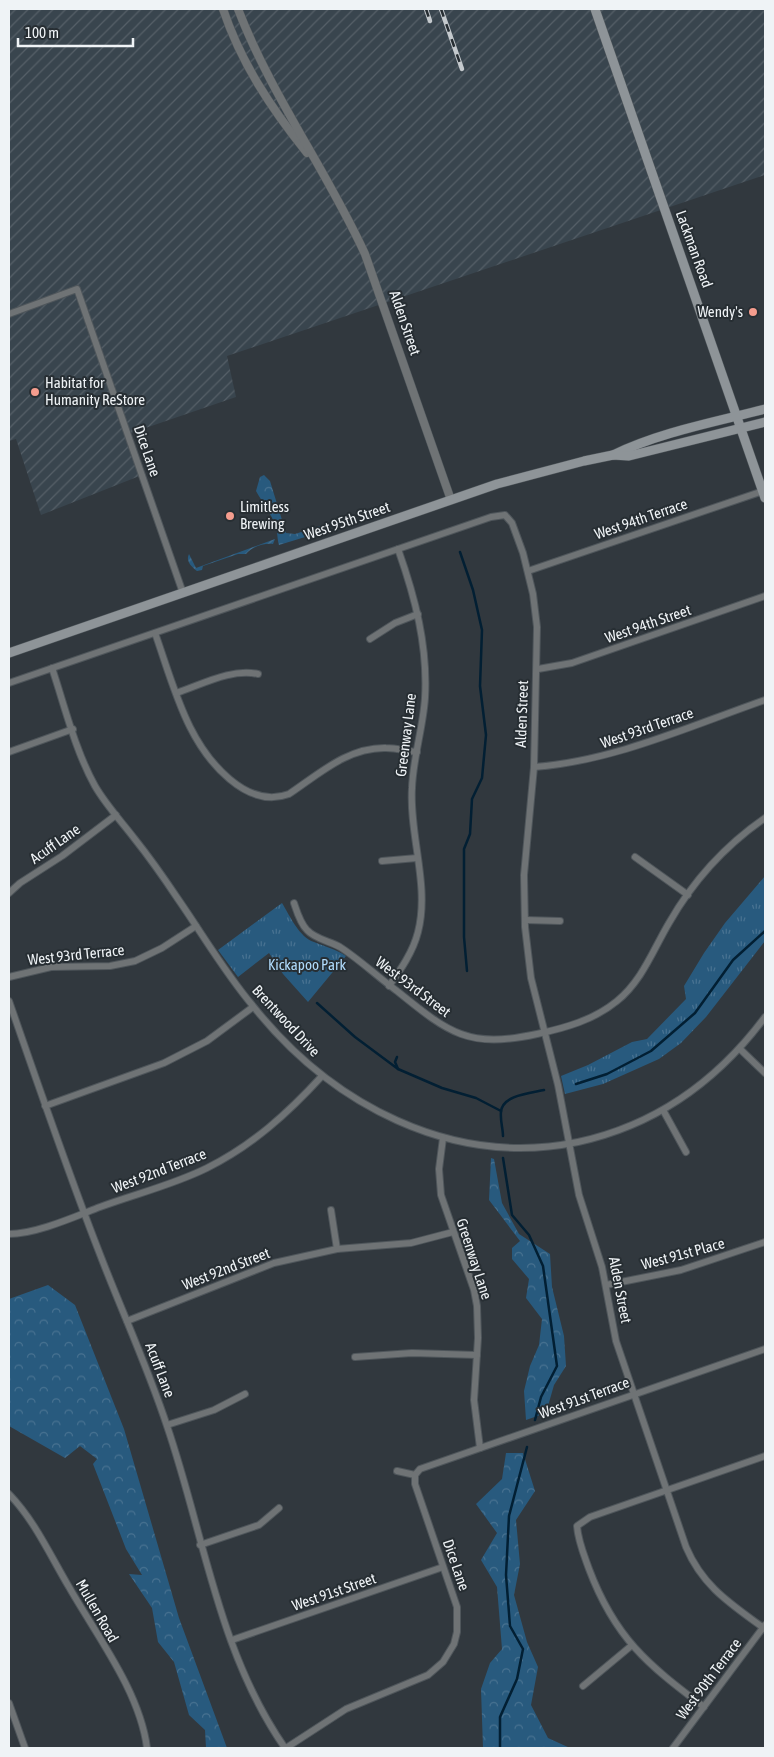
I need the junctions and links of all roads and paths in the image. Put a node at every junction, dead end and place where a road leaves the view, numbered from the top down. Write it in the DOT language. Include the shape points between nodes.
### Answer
graph roads {
  1 [pos="223,9"];
  2 [pos="238,9"];
  3 [pos="596,9"];
  4 [pos="316,164"];
  5 [pos="9,314"];
  6 [pos="765,408"];
  7 [pos="737,416"];
  8 [pos="765,422"];
  9 [pos="741,428"];
  10 [pos="613,455"];
  11 [pos="764,494"];
  12 [pos="451,500"];
  13 [pos="398,549"];
  14 [pos="528,571"];
  15 [pos="183,592"];
  16 [pos="765,596"];
  17 [pos="418,614"];
  18 [pos="155,633"];
  19 [pos="370,639"];
  20 [pos="9,653"];
  21 [pos="52,668"];
  22 [pos="538,669"];
  23 [pos="258,674"];
  24 [pos="9,683"];
  25 [pos="176,693"];
  26 [pos="765,700"];
  27 [pos="73,729"];
  28 [pos="9,752"];
  29 [pos="417,752"];
  30 [pos="534,767"];
  31 [pos="116,815"];
  32 [pos="765,818"];
  33 [pos="635,857"];
  34 [pos="417,858"];
  35 [pos="382,861"];
  36 [pos="9,893"];
  37 [pos="688,894"];
  38 [pos="294,903"];
  39 [pos="525,920"];
  40 [pos="560,921"];
  41 [pos="196,926"];
  42 [pos="9,977"];
  43 [pos="389,986"];
  44 [pos="9,1001"];
  45 [pos="253,1007"];
  46 [pos="765,1017"];
  47 [pos="543,1033"];
  48 [pos="740,1049"];
  49 [pos="765,1073"];
  50 [pos="322,1076"];
  51 [pos="45,1106"];
  52 [pos="663,1110"];
  53 [pos="443,1138"];
  54 [pos="568,1144"];
  55 [pos="686,1152"];
  56 [pos="330,1210"];
  57 [pos="84,1213"];
  58 [pos="453,1232"];
  59 [pos="9,1234"];
  60 [pos="765,1242"];
  61 [pos="337,1249"];
  62 [pos="606,1285"];
  63 [pos="127,1321"];
  64 [pos="765,1349"];
  65 [pos="477,1355"];
  66 [pos="355,1357"];
  67 [pos="245,1394"];
  68 [pos="633,1394"];
  69 [pos="167,1425"];
  70 [pos="480,1448"];
  71 [pos="765,1456"];
  72 [pos="397,1471"];
  73 [pos="415,1475"];
  74 [pos="666,1490"];
  75 [pos="9,1494"];
  76 [pos="280,1508"];
  77 [pos="200,1545"];
  78 [pos="443,1567"];
  79 [pos="765,1627"];
  80 [pos="232,1640"];
  81 [pos="631,1646"];
  82 [pos="583,1686"];
  83 [pos="9,1703"];
  84 [pos="704,1707"];
  85 [pos="24,1748"];
  86 [pos="147,1748"];
  87 [pos="285,1748"];
  88 [pos="673,1748"];
  1 -- 4 [label="street, Alden Street" via="240,53 260,90"];
  2 -- 4 [label="street, Alden Street" via="271,81"];
  3 -- 7 [label="main road, Lackman Road"];
  4 -- 12 [label="street, Alden Street" via="366,254"];
  5 -- 15 [label="street, Dice Lane" via="77,289"];
  6 -- 7 [label="main road, West 95th Street"];
  7 -- 9 [label="main road, Lackman Road"];
  7 -- 10 [label="main road, West 95th Street"];
  8 -- 9 [label="main road, West 95th Street"];
  9 -- 10 [label="main road, West 95th Street" via="629,456"];
  9 -- 11 [label="main road, Lackman Road"];
  10 -- 12 [label="main road, West 95th Street" via="534,473"];
  11 -- 14 [label="street, West 94th Terrace"];
  12 -- 15 [label="main road, West 95th Street"];
  13 -- 14 [label="street, Alden Street" via="491,517 506,515 516,532"];
  13 -- 17 [label="street, Greenway Lane"];
  13 -- 18 [label="street"];
  14 -- 22 [label="street, Alden Street" via="537,627"];
  15 -- 20 [label="main road, West 95th Street"];
  16 -- 22 [label="street, West 94th Street" via="572,663"];
  17 -- 19 [label="street" via="395,623"];
  17 -- 29 [label="street, Greenway Lane" via="425,666 425,697"];
  18 -- 21 [label="street"];
  18 -- 25 [label="street"];
  21 -- 24 [label="street"];
  21 -- 27 [label="street, Brentwood Drive"];
  22 -- 30 [label="street, Alden Street"];
  23 -- 25 [label="street" via="249,672 227,676"];
  25 -- 29 [label="street" via="191,728 215,763 244,789 266,798 289,794 356,752 387,748"];
  26 -- 30 [label="street, West 93rd Terrace" via="604,756 563,765"];
  27 -- 28 [label="street"];
  27 -- 31 [label="street, Brentwood Drive" via="96,786"];
  29 -- 34 [label="street, Greenway Lane" via="412,788"];
  30 -- 39 [label="street, Alden Street" via="525,857"];
  31 -- 36 [label="street, Acuff Lane"];
  31 -- 41 [label="street, Brentwood Drive" via="148,855"];
  32 -- 37 [label="street, West 93rd Street" via="727,849"];
  33 -- 37 [label="street"];
  34 -- 35 [label="street"];
  34 -- 43 [label="street, Greenway Lane" via="421,909 418,933 407,959"];
  37 -- 47 [label="street, West 93rd Street" via="639,977 617,1001 586,1020"];
  38 -- 43 [label="street, West 93rd Street" via="301,922 311,935 342,948"];
  39 -- 40 [label="street"];
  39 -- 47 [label="street, Alden Street" via="531,978"];
  41 -- 42 [label="street, West 93rd Terrace" via="156,952 135,961 110,966 51,967"];
  41 -- 45 [label="street, Brentwood Drive"];
  43 -- 47 [label="street, West 93rd Street" via="429,1017 464,1036 492,1041"];
  44 -- 51 [label="street, Acuff Lane"];
  45 -- 50 [label="street, Brentwood Drive" via="290,1048"];
  45 -- 51 [label="street" via="212,1037 181,1054 136,1074"];
  46 -- 48 [label="street, Brentwood Drive"];
  47 -- 54 [label="street, Alden Street" via="558,1085"];
  48 -- 49 [label="street"];
  48 -- 52 [label="street, Brentwood Drive" via="706,1082"];
  50 -- 53 [label="street, Brentwood Drive" via="382,1115"];
  50 -- 57 [label="street, West 92nd Terrace" via="280,1120 233,1154 194,1174"];
  51 -- 57 [label="street, Acuff Lane"];
  52 -- 54 [label="street, Brentwood Drive" via="620,1130"];
  52 -- 55 [label="street"];
  53 -- 54 [label="street, Brentwood Drive" via="512,1148"];
  53 -- 58 [label="street, Greenway Lane" via="439,1186"];
  54 -- 62 [label="street, Alden Street" via="579,1195"];
  56 -- 61 [label="street"];
  57 -- 59 [label="street, West 92nd Terrace" via="23,1233"];
  57 -- 63 [label="street, Acuff Lane"];
  58 -- 61 [label="street, West 92nd Street" via="411,1243"];
  58 -- 65 [label="street, Greenway Lane" via="474,1290"];
  60 -- 62 [label="street, West 91st Place" via="681,1270"];
  61 -- 63 [label="street, West 92nd Street" via="299,1256 250,1271"];
  62 -- 68 [label="street, Alden Street" via="616,1341"];
  63 -- 69 [label="street, Acuff Lane"];
  64 -- 68 [label="street, West 91st Terrace"];
  65 -- 66 [label="street" via="412,1353"];
  65 -- 70 [label="street, Greenway Lane" via="474,1415"];
  67 -- 69 [label="street" via="214,1410"];
  68 -- 70 [label="street, West 91st Terrace"];
  68 -- 74 [label="street, Alden Street"];
  69 -- 77 [label="street, Acuff Lane"];
  70 -- 73 [label="street, West 91st Terrace" via="420,1469"];
  71 -- 74 [label="street"];
  72 -- 73 [label="street"];
  73 -- 78 [label="street, Dice Lane" via="415,1484"];
  74 -- 79 [label="street, Alden Street" via="686,1546 700,1573 723,1598"];
  74 -- 81 [label="street" via="590,1517 576,1526 577,1537 598,1591"];
  75 -- 86 [label="street, Mullen Road" via="30,1518 120,1675 143,1724"];
  76 -- 77 [label="street" via="259,1525"];
  77 -- 80 [label="street, Acuff Lane"];
  78 -- 80 [label="street, West 91st Street"];
  78 -- 87 [label="street, Dice Lane" via="458,1620 454,1644 443,1662 428,1675 346,1709"];
  79 -- 84 [label="street, West 90th Terrace"];
  80 -- 87 [label="street, Acuff Lane" via="260,1708"];
  81 -- 82 [label="street"];
  81 -- 84 [label="street" via="650,1666"];
  83 -- 85 [label="street"];
  84 -- 88 [label="street, West 90th Terrace"];
}
